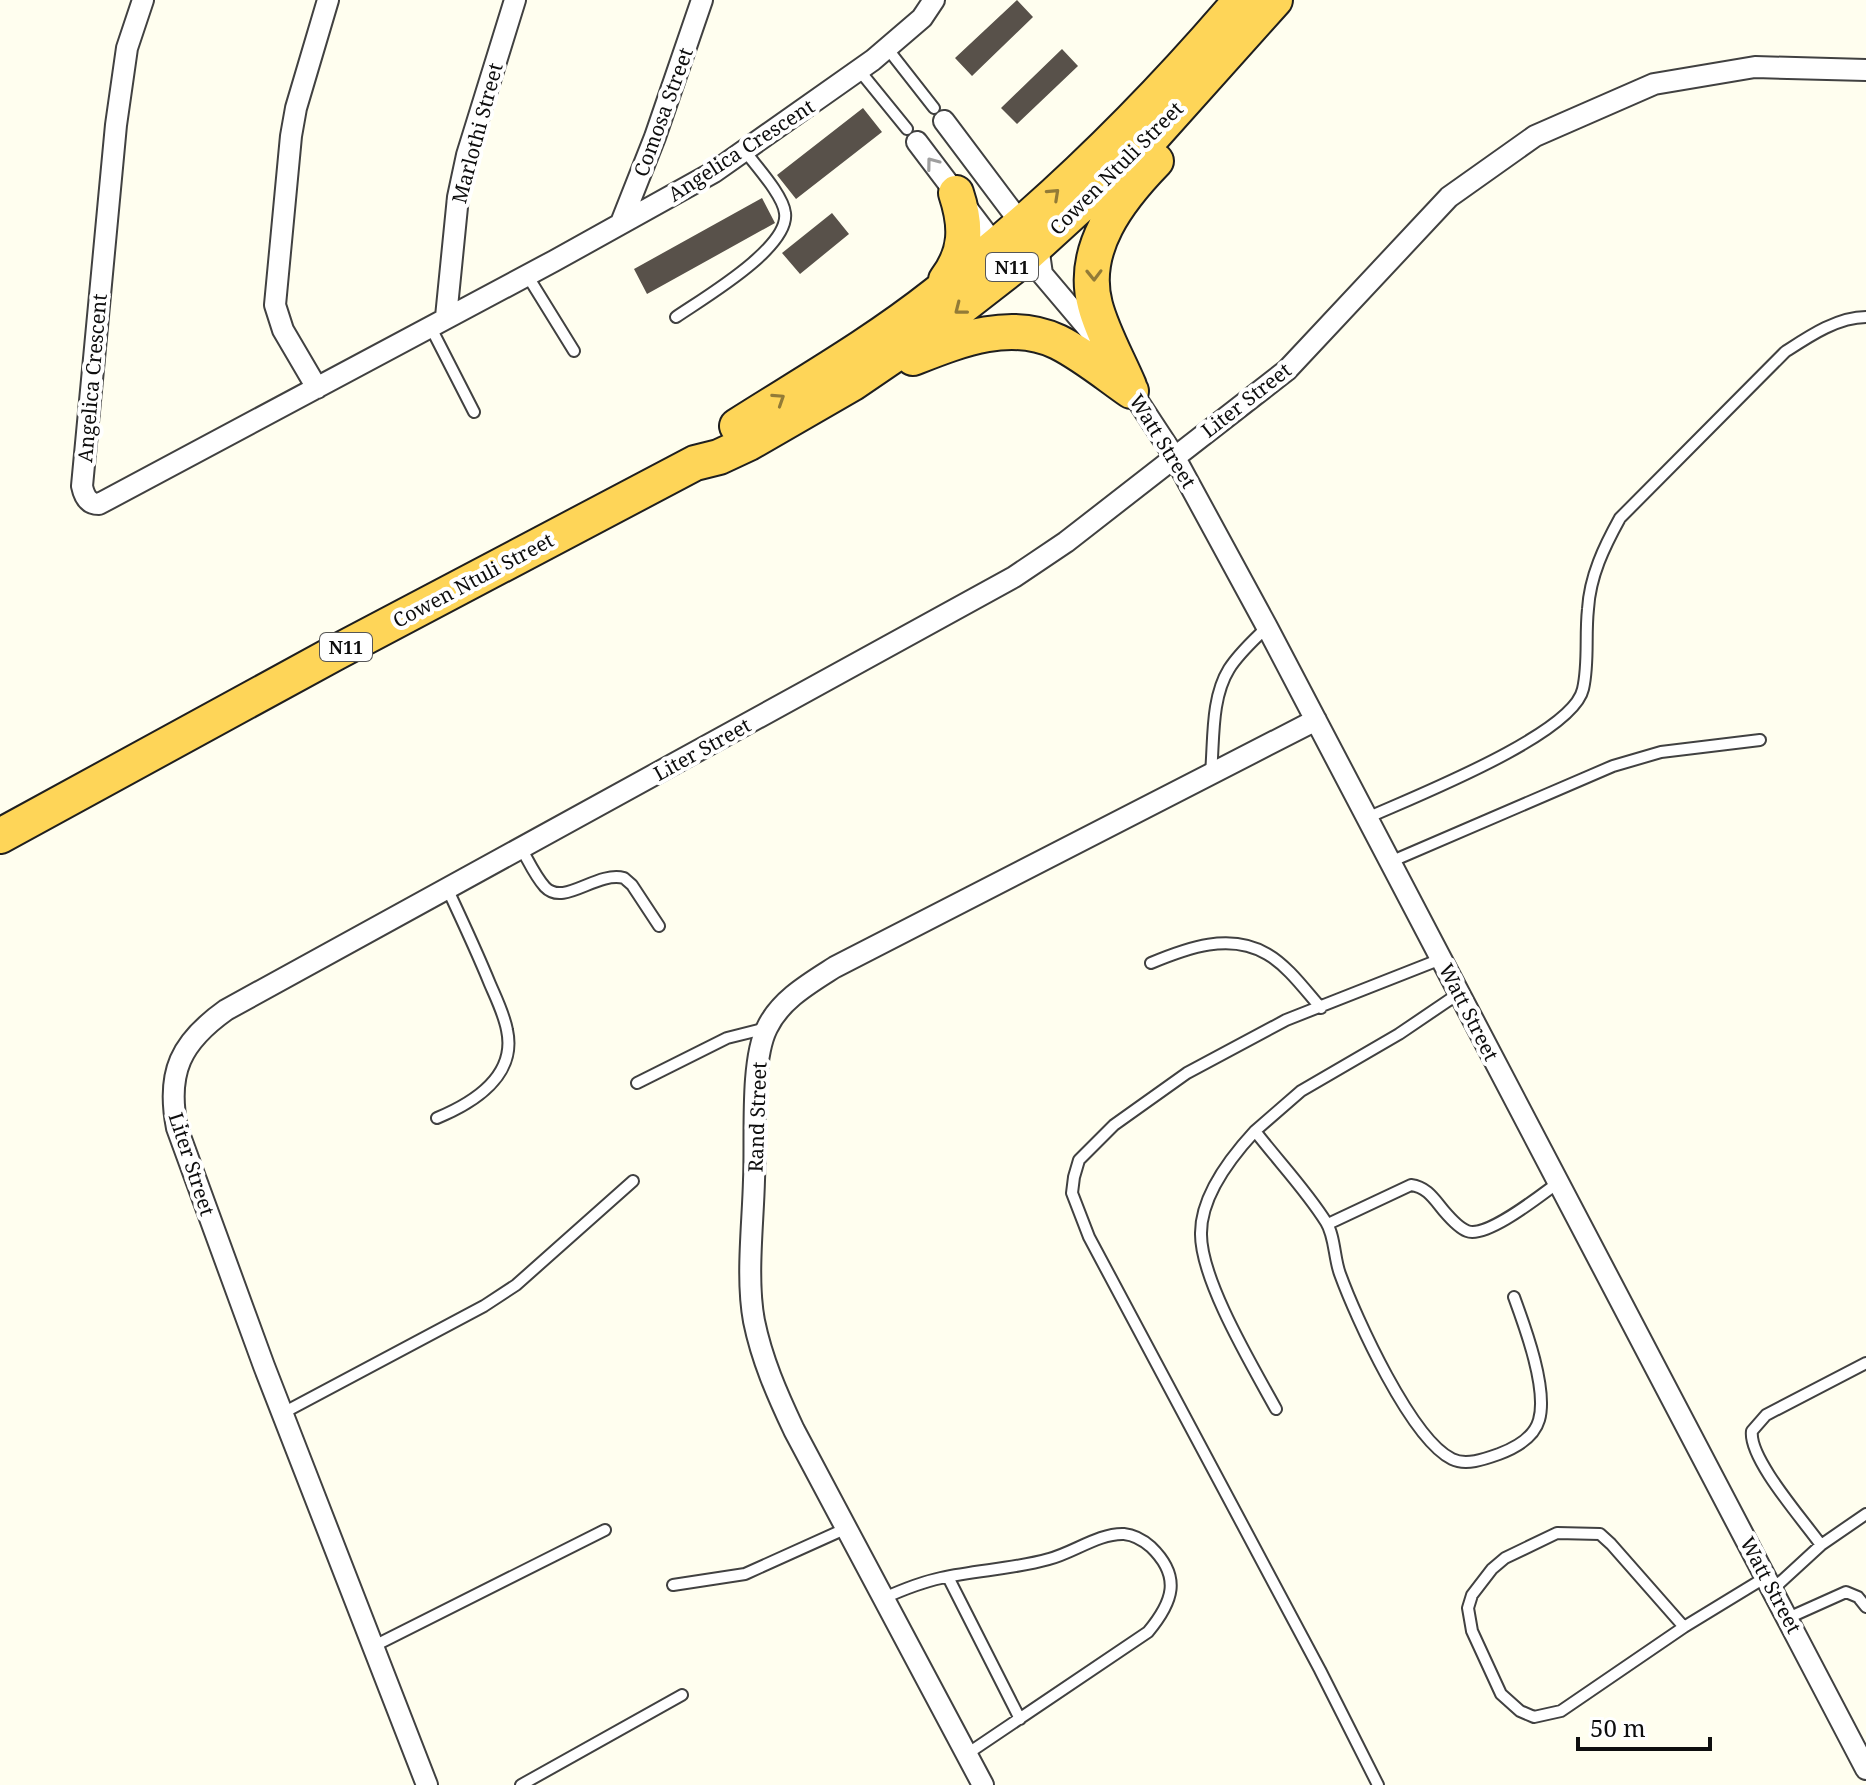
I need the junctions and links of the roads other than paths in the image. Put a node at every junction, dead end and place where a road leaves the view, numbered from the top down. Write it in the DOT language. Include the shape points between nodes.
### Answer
graph roads {
  1 [pos="143,0"];
  2 [pos="328,0"];
  3 [pos="515,0"];
  4 [pos="702,0"];
  5 [pos="934,0"];
  6 [pos="1263,1"];
  7 [pos="887,48"];
  8 [pos="859,70"];
  9 [pos="1866,70"];
  10 [pos="939,114"];
  11 [pos="912,136"];
  12 [pos="745,151"];
  13 [pos="956,193"];
  14 [pos="621,223"];
  15 [pos="1022,251"];
  16 [pos="527,275"];
  17 [pos="933,297"];
  18 [pos="676,317"];
  19 [pos="1866,317"];
  20 [pos="438,322"];
  21 [pos="574,351"];
  22 [pos="853,383"];
  23 [pos="317,388"];
  24 [pos="1130,389"];
  25 [pos="474,412"];
  26 [pos="1174,456"];
  27 [pos="695,463"];
  28 [pos="1267,627"];
  29 [pos="1316,720"];
  30 [pos="1760,740"];
  31 [pos="1210,775"];
  32 [pos="1367,818"];
  33 [pos="0,836"];
  34 [pos="521,848"];
  35 [pos="1390,862"];
  36 [pos="447,888"];
  37 [pos="659,926"];
  38 [pos="1441,959"];
  39 [pos="1151,963"];
  40 [pos="1458,994"];
  41 [pos="1321,1008"];
  42 [pos="767,1028"];
  43 [pos="637,1083"];
  44 [pos="437,1118"];
  45 [pos="1255,1131"];
  46 [pos="633,1181"];
  47 [pos="1559,1182"];
  48 [pos="1328,1224"];
  49 [pos="1514,1297"];
  50 [pos="1866,1363"];
  51 [pos="1276,1409"];
  52 [pos="283,1413"];
  53 [pos="1866,1514"];
  54 [pos="847,1528"];
  55 [pos="605,1530"];
  56 [pos="1821,1545"];
  57 [pos="948,1577"];
  58 [pos="1769,1583"];
  59 [pos="673,1585"];
  60 [pos="884,1598"];
  61 [pos="1866,1607"];
  62 [pos="1788,1618"];
  63 [pos="1684,1627"];
  64 [pos="374,1646"];
  65 [pos="682,1695"];
  66 [pos="1020,1719"];
  67 [pos="1859,1739"];
  68 [pos="967,1754"];
  69 [pos="1866,1768"];
  70 [pos="427,1785"];
  71 [pos="521,1785"];
  72 [pos="983,1785"];
  73 [pos="1378,1785"];
  1 -- 23 [label="street, Angelica Crescent" via="127,48 116,125 84,493 99,504"];
  2 -- 23 [label="street" via="291,136 275,305 278,320"];
  3 -- 20 [label="street, Marlothi Street" via="461,183"];
  4 -- 14 [label="street, Comosa Street"];
  5 -- 7 [label="street, Angelica Crescent" via="922,18"];
  6 -- 15 [label="highway, Cowen Ntuli Street / N11" via="1137,154"];
  6 -- 24 [label="highway, one-way" via="1251,42 1226,78 1139,179 1101,233 1093,262 1094,303"];
  7 -- 8 [label="street, Angelica Crescent"];
  7 -- 10 [label="lane, Watt Street"];
  8 -- 11 [label="lane, Watt Street"];
  8 -- 12 [label="street, Angelica Crescent"];
  9 -- 26 [label="street, Liter Street" via="1755,67 1654,84 1535,136 1449,197 1287,370"];
  10 -- 15 [label="street, Watt Street"];
  13 -- 11 [label="street, Watt Street, one-way"];
  12 -- 14 [label="street, Angelica Crescent"];
  12 -- 18 [label="lane" via="784,208 784,224 768,250"];
  13 -- 15 [label="street, Watt Street"];
  13 -- 17 [label="highway" via="965,241 956,265"];
  14 -- 16 [label="street, Angelica Crescent"];
  15 -- 17 [label="highway, Cowen Ntuli Street / N11"];
  15 -- 22 [label="highway, Cowen Ntuli Street / N11, one-way" via="941,323"];
  15 -- 24 [label="street, Watt Street" via="1098,340"];
  16 -- 20 [label="street, Angelica Crescent"];
  16 -- 21 [label="lane"];
  27 -- 17 [label="highway, Cowen Ntuli Street / N11, one-way" via="732,429"];
  19 -- 32 [label="lane" via="1816,333 1785,352 1620,518 1593,576 1583,692 1571,712 1550,729 1468,772"];
  20 -- 23 [label="street, Angelica Crescent"];
  20 -- 25 [label="lane"];
  22 -- 24 [label="highway" via="962,340 1016,332 1060,343"];
  22 -- 27 [label="highway, Cowen Ntuli Street / N11" via="749,443"];
  24 -- 26 [label="street, Watt Street"];
  26 -- 28 [label="street, Watt Street"];
  26 -- 34 [label="street, Liter Street" via="1014,577"];
  27 -- 33 [label="highway, Cowen Ntuli Street / N11"];
  28 -- 29 [label="street, Watt Street"];
  28 -- 31 [label="lane" via="1240,654 1223,682"];
  29 -- 31 [label="street, Rand Street"];
  29 -- 32 [label="street, Watt Street"];
  30 -- 35 [label="lane" via="1661,752 1613,766"];
  31 -- 42 [label="street, Rand Street" via="835,967 782,1006"];
  32 -- 35 [label="street, Watt Street"];
  34 -- 36 [label="street, Liter Street"];
  34 -- 37 [label="lane" via="546,888 559,895 601,878 624,878"];
  35 -- 38 [label="street, Watt Street"];
  36 -- 44 [label="lane" via="497,1000 508,1048 491,1084 466,1106"];
  36 -- 52 [label="street, Liter Street" via="226,1010 194,1037 177,1066 177,1128"];
  38 -- 40 [label="street, Watt Street"];
  38 -- 41 [label="lane"];
  39 -- 41 [label="lane" via="1190,947 1255,948 1278,963"];
  40 -- 45 [label="lane" via="1301,1091"];
  40 -- 47 [label="street, Watt Street"];
  41 -- 73 [label="lane" via="1246,1041 1145,1102 1079,1160 1072,1193 1089,1237"];
  42 -- 43 [label="lane" via="727,1038"];
  42 -- 54 [label="street, Rand Street" via="757,1084 753,1317 771,1381"];
  45 -- 48 [label="lane"];
  45 -- 51 [label="lane" via="1212,1192 1200,1234 1220,1301"];
  46 -- 52 [label="lane" via="484,1306"];
  47 -- 48 [label="lane" via="1476,1233 1456,1223 1423,1188 1411,1185"];
  47 -- 58 [label="street, Watt Street"];
  48 -- 49 [label="lane" via="1348,1297 1375,1350 1419,1426 1453,1459 1467,1462 1516,1448 1539,1423 1534,1359"];
  50 -- 56 [label="lane" via="1766,1415 1752,1431 1763,1466"];
  52 -- 64 [label="street, Liter Street"];
  53 -- 56 [label="lane"];
  54 -- 59 [label="lane" via="745,1574"];
  54 -- 60 [label="street, Rand Street"];
  55 -- 64 [label="lane"];
  56 -- 58 [label="lane"];
  57 -- 60 [label="lane"];
  57 -- 66 [label="lane"];
  57 -- 66 [label="lane" via="1050,1559 1118,1534 1145,1542 1166,1565 1171,1589 1148,1632"];
  58 -- 62 [label="street, Watt Street"];
  58 -- 63 [label="lane"];
  60 -- 68 [label="street, Rand Street"];
  61 -- 62 [label="lane" via="1846,1592"];
  62 -- 67 [label="street, Watt Street"];
  63 -- 63 [label="lane" via="1561,1711 1534,1717 1511,1706 1501,1694 1472,1631 1468,1608 1481,1581 1505,1558 1557,1533 1588,1532 1611,1544"];
  64 -- 70 [label="street, Liter Street"];
  65 -- 71 [label="lane"];
  66 -- 68 [label="lane"];
  67 -- 69 [label="street, Watt Street"];
  68 -- 72 [label="street, Rand Street"];
}
